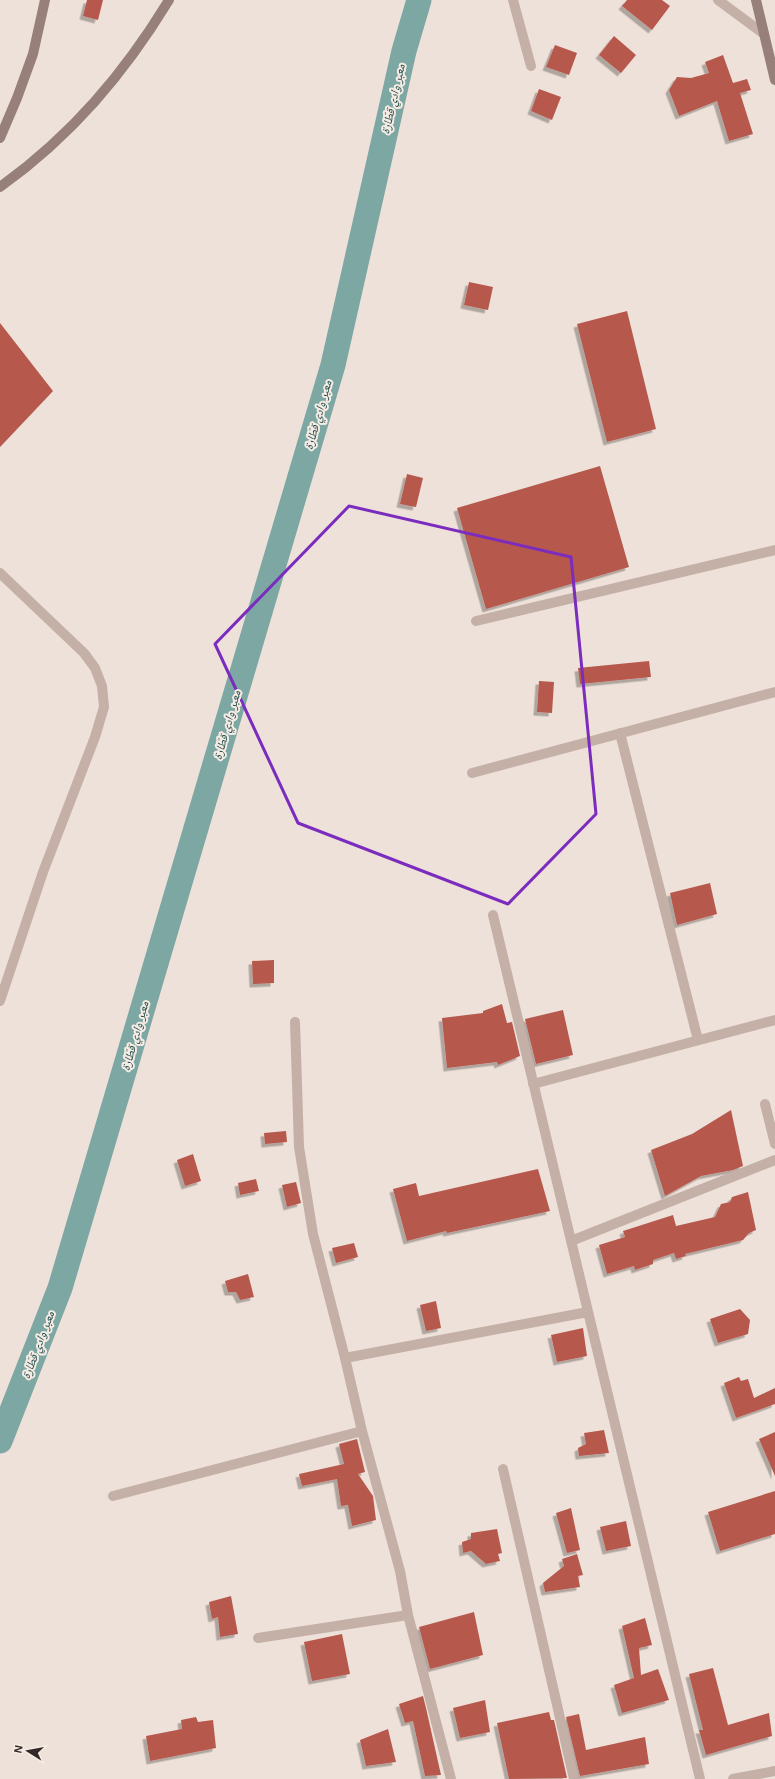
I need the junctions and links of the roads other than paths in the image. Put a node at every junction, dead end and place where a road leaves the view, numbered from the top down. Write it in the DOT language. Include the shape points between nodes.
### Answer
graph roads {
  1 [pos="45,0"];
  2 [pos="169,0"];
  3 [pos="513,0"];
  4 [pos="718,0"];
  5 [pos="756,0"];
  6 [pos="764,34"];
  7 [pos="532,66"];
  8 [pos="775,80"];
  9 [pos="0,138"];
  10 [pos="0,187"];
  11 [pos="775,550"];
  12 [pos="0,573"];
  13 [pos="476,621"];
  14 [pos="775,692"];
  15 [pos="620,733"];
  16 [pos="472,773"];
  17 [pos="493,915"];
  18 [pos="0,1001"];
  19 [pos="775,1020"];
  20 [pos="295,1022"];
  21 [pos="698,1040"];
  22 [pos="533,1084"];
  23 [pos="765,1104"];
  24 [pos="775,1144"];
  25 [pos="775,1160"];
  26 [pos="571,1241"];
  27 [pos="588,1312"];
  28 [pos="345,1358"];
  29 [pos="362,1431"];
  30 [pos="503,1469"];
  31 [pos="112,1496"];
  32 [pos="408,1615"];
  33 [pos="258,1638"];
  34 [pos="775,1771"];
  35 [pos="451,1779"];
  36 [pos="574,1779"];
  37 [pos="700,1779"];
  38 [pos="733,1779"];
  1 -- 9 [label="street" via="33,54"];
  2 -- 10 [label="street" via="147,37 110,86 84,115 25,169"];
  3 -- 7 [label="street"];
  4 -- 6 [label="street"];
  5 -- 6 [label="street"];
  6 -- 8 [label="street"];
  11 -- 13 [label="street"];
  12 -- 18 [label="street" via="84,653 95,668 102,686 104,707 43,872"];
  14 -- 15 [label="street"];
  15 -- 16 [label="street"];
  15 -- 21 [label="street"];
  17 -- 22 [label="street"];
  19 -- 21 [label="street"];
  20 -- 28 [label="street" via="299,1147 304,1187 313,1234"];
  21 -- 22 [label="street"];
  22 -- 26 [label="street"];
  23 -- 24 [label="street"];
  25 -- 26 [label="street"];
  26 -- 27 [label="street"];
  27 -- 28 [label="street"];
  27 -- 37 [label="street"];
  28 -- 29 [label="street"];
  29 -- 31 [label="street"];
  29 -- 32 [label="street" via="400,1571"];
  30 -- 36 [label="street"];
  32 -- 33 [label="street"];
  32 -- 35 [label="street"];
  34 -- 38 [label="street"];
}
